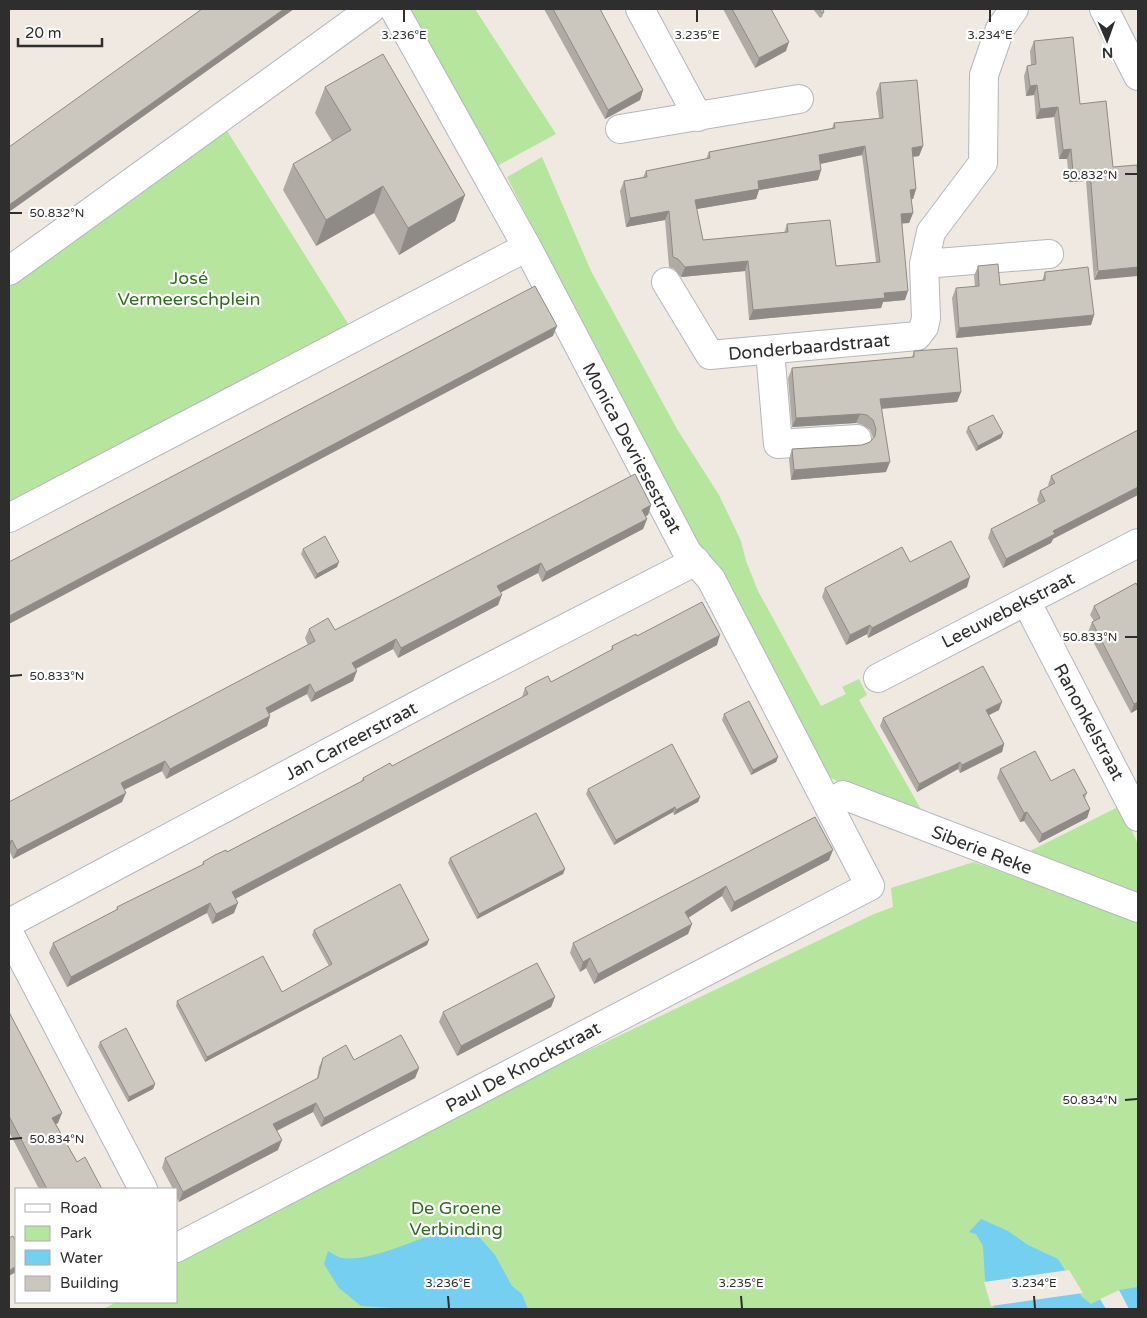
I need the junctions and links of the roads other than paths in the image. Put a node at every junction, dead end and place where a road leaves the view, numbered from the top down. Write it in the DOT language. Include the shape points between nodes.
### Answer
graph roads {
  1 [pos="371,9"];
  2 [pos="394,9"];
  3 [pos="640,9"];
  4 [pos="1014,9"];
  5 [pos="1104,9"];
  6 [pos="1138,76"];
  7 [pos="799,99"];
  8 [pos="698,117"];
  9 [pos="620,130"];
  10 [pos="527,247"];
  11 [pos="1049,254"];
  12 [pos="924,264"];
  13 [pos="9,271"];
  14 [pos="666,282"];
  15 [pos="770,351"];
  16 [pos="857,439"];
  17 [pos="9,518"];
  18 [pos="1138,544"];
  19 [pos="696,561"];
  20 [pos="1026,601"];
  21 [pos="878,678"];
  22 [pos="829,804"];
  23 [pos="1138,816"];
  24 [pos="870,886"];
  25 [pos="1138,908"];
  26 [pos="9,923"];
  27 [pos="9,933"];
  28 [pos="142,1188"];
  29 [pos="178,1247"];
  1 -- 13 [label="street"];
  2 -- 10 [label="street, Monica Devriesestraat"];
  3 -- 8 [label="street"];
  4 -- 12 [label="street, Donderbaardstraat" via="1000,29 984,75 983,163 931,232"];
  5 -- 6 [label="street"];
  7 -- 8 [label="street"];
  8 -- 9 [label="street"];
  10 -- 17 [label="street"];
  10 -- 19 [label="street, Monica Devriesestraat" via="687,552"];
  11 -- 12 [label="street"];
  12 -- 15 [label="street, Donderbaardstraat" via="926,318 917,336"];
  14 -- 15 [label="street, Donderbaardstraat" via="710,355"];
  15 -- 16 [label="street" via="778,444"];
  18 -- 20 [label="street, Leeuwebekstraat"];
  19 -- 22 [label="street, Monica Devriesestraat" via="711,579"];
  19 -- 26 [label="street, Jan Carreerstraat"];
  20 -- 21 [label="street, Leeuwebekstraat"];
  20 -- 23 [label="street, Ranonkelstraat"];
  22 -- 24 [label="street, Monica Devriesestraat"];
  22 -- 25 [label="street, Siberie Reke" via="843,795"];
  24 -- 29 [label="street, Paul De Knockstraat"];
  27 -- 28 [label="street"];
}
